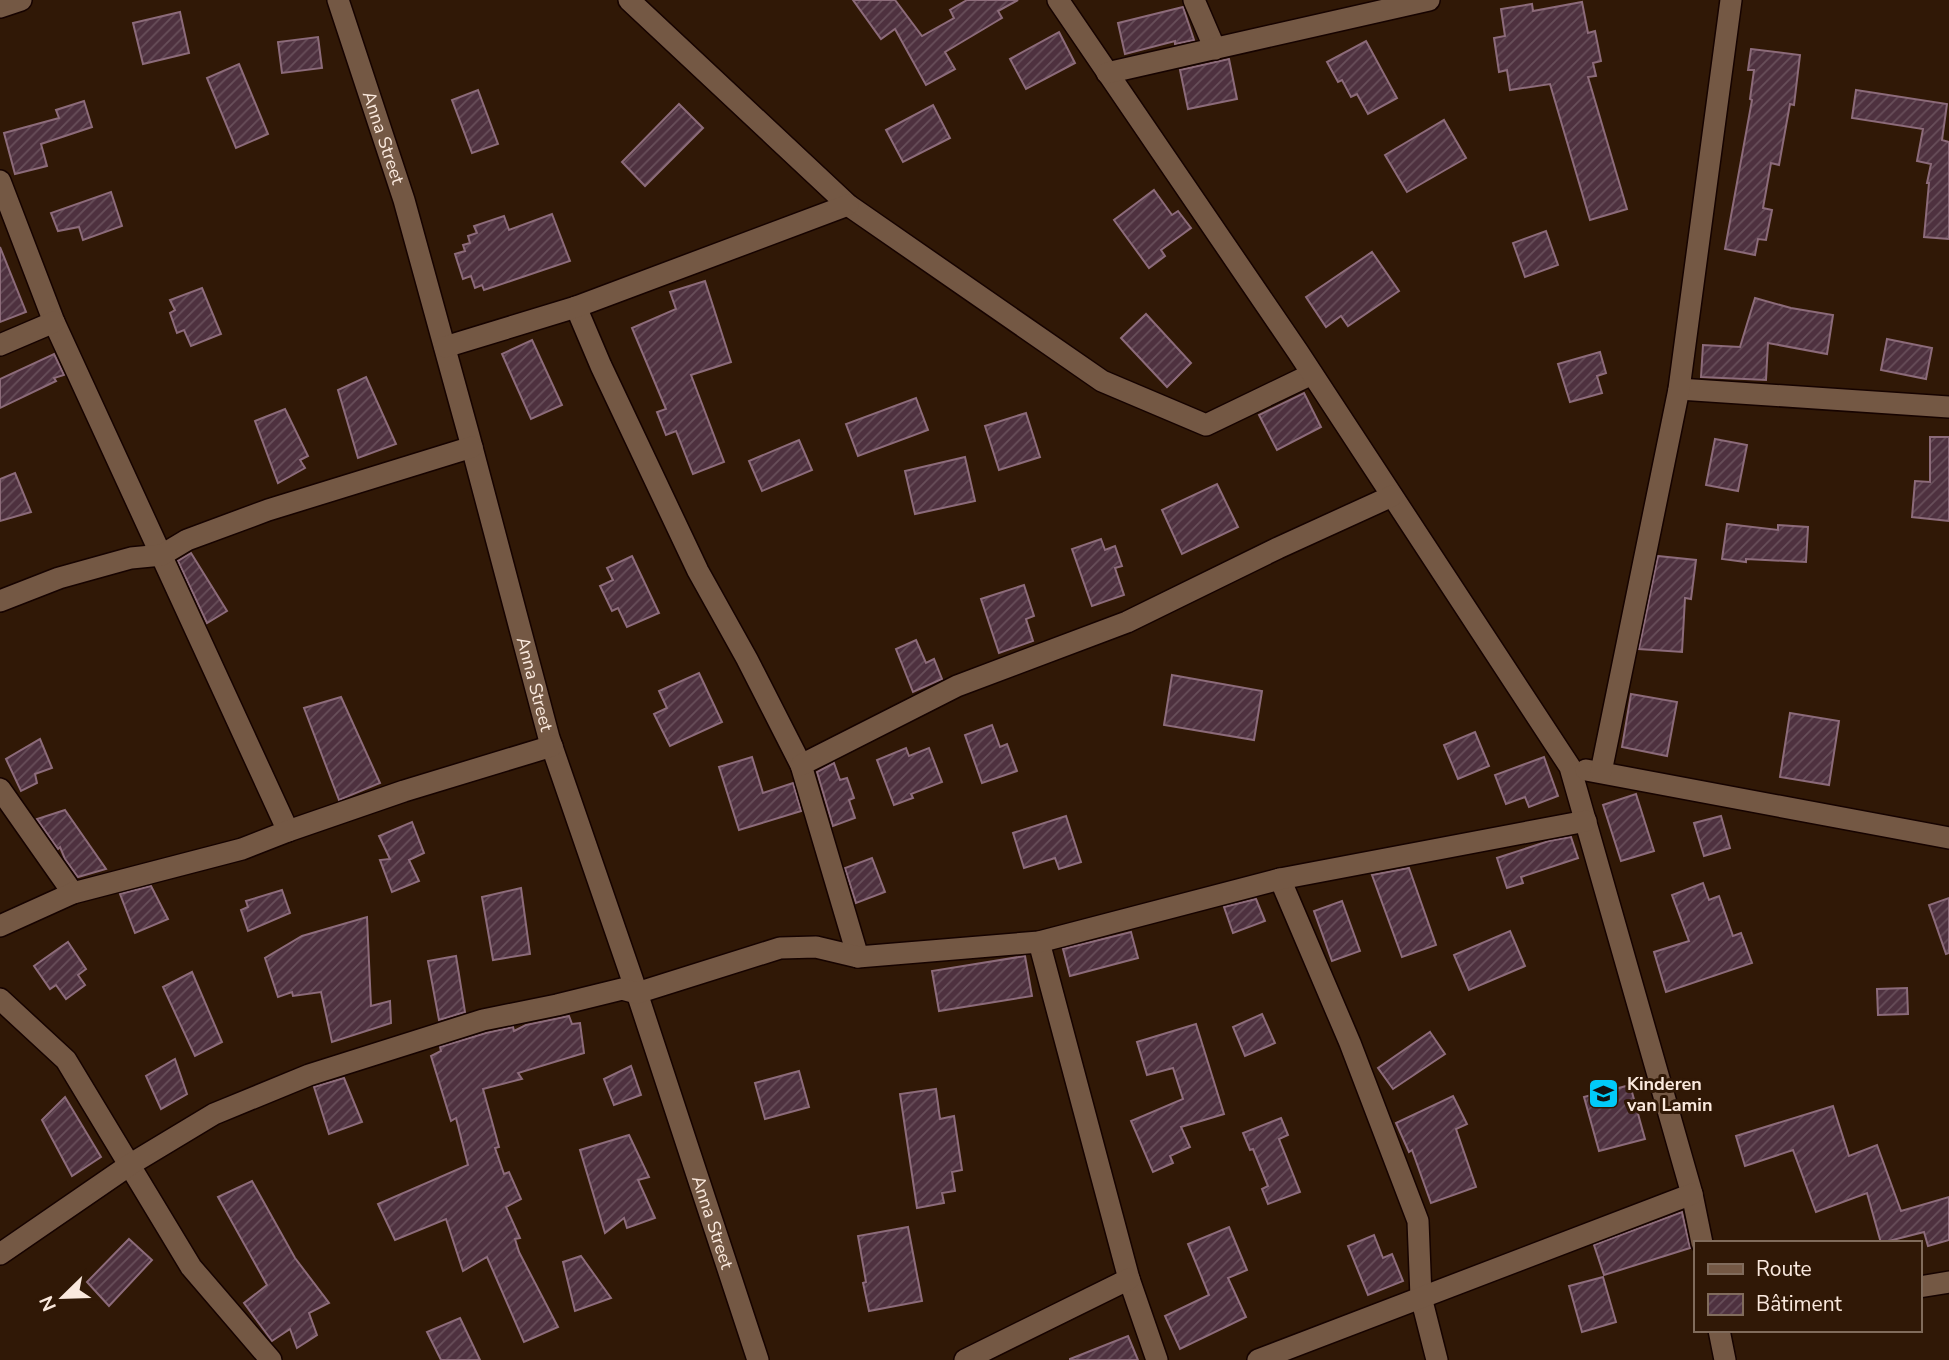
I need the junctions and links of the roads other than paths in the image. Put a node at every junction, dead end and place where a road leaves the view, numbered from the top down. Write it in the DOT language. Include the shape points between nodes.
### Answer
graph roads {
  1 [pos="21,0"];
  2 [pos="338,0"];
  3 [pos="629,0"];
  4 [pos="1058,0"];
  5 [pos="1194,0"];
  6 [pos="1429,0"];
  7 [pos="1731,0"];
  8 [pos="0,7"];
  9 [pos="1214,48"];
  10 [pos="1107,73"];
  11 [pos="0,181"];
  12 [pos="848,205"];
  13 [pos="576,307"];
  14 [pos="54,322"];
  15 [pos="0,345"];
  16 [pos="444,347"];
  17 [pos="1312,374"];
  18 [pos="1679,389"];
  19 [pos="1949,407"];
  20 [pos="472,447"];
  21 [pos="1392,496"];
  22 [pos="162,555"];
  23 [pos="0,601"];
  24 [pos="552,746"];
  25 [pos="801,765"];
  26 [pos="1570,766"];
  27 [pos="1601,772"];
  28 [pos="0,789"];
  29 [pos="1586,821"];
  30 [pos="288,831"];
  31 [pos="1949,838"];
  32 [pos="1280,879"];
  33 [pos="73,893"];
  34 [pos="0,926"];
  35 [pos="1039,942"];
  36 [pos="858,957"];
  37 [pos="637,993"];
  38 [pos="0,999"];
  39 [pos="131,1164"];
  40 [pos="1692,1194"];
  41 [pos="1702,1241"];
  42 [pos="0,1254"];
  43 [pos="1129,1279"];
  44 [pos="1949,1282"];
  45 [pos="1921,1287"];
  46 [pos="1422,1297"];
  47 [pos="1719,1332"];
  48 [pos="271,1360"];
  49 [pos="758,1360"];
  50 [pos="965,1360"];
  51 [pos="1157,1360"];
  52 [pos="1258,1360"];
  53 [pos="1437,1360"];
  54 [pos="1725,1360"];
  1 -- 8 [label="street"];
  2 -- 16 [label="street, Anna Street" via="404,200"];
  3 -- 12 [label="street"];
  4 -- 10 [label="street"];
  5 -- 9 [label="street"];
  6 -- 9 [label="street"];
  7 -- 18 [label="street"];
  9 -- 10 [label="street"];
  10 -- 17 [label="street"];
  11 -- 14 [label="street"];
  12 -- 13 [label="street"];
  12 -- 17 [label="street" via="1102,381 1206,425"];
  13 -- 16 [label="street"];
  13 -- 25 [label="street" via="698,571"];
  14 -- 15 [label="street"];
  14 -- 22 [label="street"];
  16 -- 20 [label="street, Anna Street"];
  17 -- 21 [label="street"];
  18 -- 19 [label="street"];
  18 -- 27 [label="street"];
  20 -- 22 [label="street" via="268,510 187,540"];
  20 -- 24 [label="street, Anna Street"];
  21 -- 25 [label="street" via="1127,622 957,686"];
  21 -- 26 [label="street"];
  22 -- 23 [label="street" via="71,574"];
  22 -- 30 [label="street"];
  24 -- 30 [label="street"];
  24 -- 37 [label="street, Anna Street"];
  25 -- 36 [label="street"];
  26 -- 27 [label="street"];
  26 -- 29 [label="street"];
  27 -- 31 [label="street"];
  28 -- 33 [label="street"];
  29 -- 32 [label="street"];
  29 -- 40 [label="street"];
  30 -- 33 [label="street" via="242,849"];
  32 -- 35 [label="street"];
  32 -- 46 [label="street" via="1350,1043 1418,1221"];
  33 -- 34 [label="street"];
  35 -- 36 [label="street"];
  35 -- 43 [label="street"];
  36 -- 37 [label="street" via="816,947 780,948"];
  37 -- 39 [label="street" via="622,989 483,1020 309,1075 214,1114"];
  37 -- 49 [label="street, Anna Street"];
  38 -- 39 [label="street" via="66,1060"];
  39 -- 42 [label="street"];
  39 -- 48 [label="street" via="191,1267"];
  40 -- 41 [label="street"];
  40 -- 46 [label="street"];
  43 -- 50 [label="street"];
  43 -- 51 [label="street"];
  44 -- 45 [label="street"];
  46 -- 52 [label="street"];
  46 -- 53 [label="street"];
  47 -- 54 [label="street"];
}
